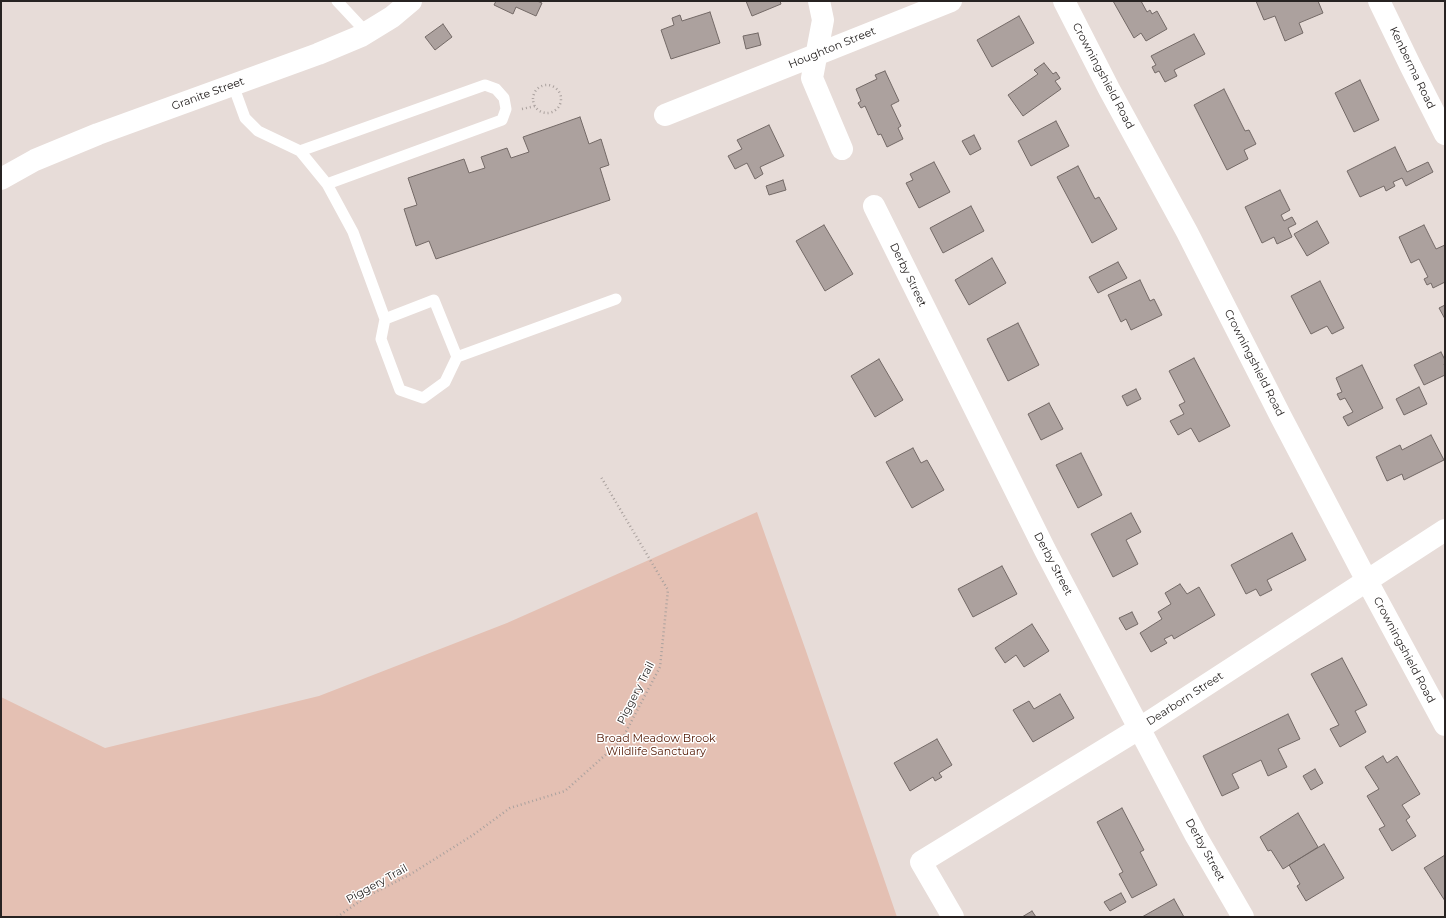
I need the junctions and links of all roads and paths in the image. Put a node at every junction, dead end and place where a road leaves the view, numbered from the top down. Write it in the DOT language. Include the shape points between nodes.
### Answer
graph roads {
  1 [pos="337,1"];
  2 [pos="411,1"];
  3 [pos="819,1"];
  4 [pos="951,1"];
  5 [pos="1064,1"];
  6 [pos="1379,1"];
  7 [pos="367,33"];
  8 [pos="817,54"];
  9 [pos="233,85"];
  10 [pos="535,106"];
  11 [pos="666,115"];
  12 [pos="1445,134"];
  13 [pos="842,149"];
  14 [pos="300,151"];
  15 [pos="1,179"];
  16 [pos="327,184"];
  17 [pos="874,206"];
  18 [pos="616,299"];
  19 [pos="385,319"];
  20 [pos="456,357"];
  21 [pos="601,477"];
  22 [pos="1445,530"];
  23 [pos="1367,580"];
  24 [pos="1445,725"];
  25 [pos="1140,728"];
  26 [pos="337,917"];
  27 [pos="953,917"];
  28 [pos="1243,917"];
  1 -- 7 [label="lane"];
  2 -- 7 [label="street, Granite Street"];
  3 -- 8 [label="street" via="823,20"];
  4 -- 8 [label="street, Houghton Street"];
  5 -- 23 [label="street, Crowningshield Road"];
  6 -- 12 [label="street, Kenberma Road"];
  7 -- 9 [label="street, Granite Street"];
  8 -- 11 [label="street, Houghton Street"];
  8 -- 13 [label="street" via="812,78"];
  9 -- 14 [label="lane" via="245,118 258,131"];
  9 -- 15 [label="street, Granite Street" via="98,134 35,160"];
  10 -- 10 [label="path" via="533,97 538,88 547,85 559,91 561,104 555,111 542,113"];
  14 -- 16 [label="lane"];
  14 -- 16 [label="lane" via="484,85 496,89 504,98 506,109 502,120"];
  16 -- 19 [label="lane" via="353,232"];
  17 -- 25 [label="street, Derby Street" via="1045,550"];
  18 -- 20 [label="lane"];
  19 -- 20 [label="lane" via="434,300"];
  19 -- 20 [label="lane" via="381,339 400,390 423,398 445,382"];
  21 -- 26 [label="path, Piggery Trail" via="668,590 660,667 621,741 565,791 510,808 418,870 366,897"];
  22 -- 23 [label="street, Dearborn Street"];
  23 -- 24 [label="street, Crowningshield Road"];
  23 -- 25 [label="street, Dearborn Street"];
  25 -- 27 [label="street, Dearborn Street" via="921,862"];
  25 -- 28 [label="street, Derby Street" via="1196,836"];
}
